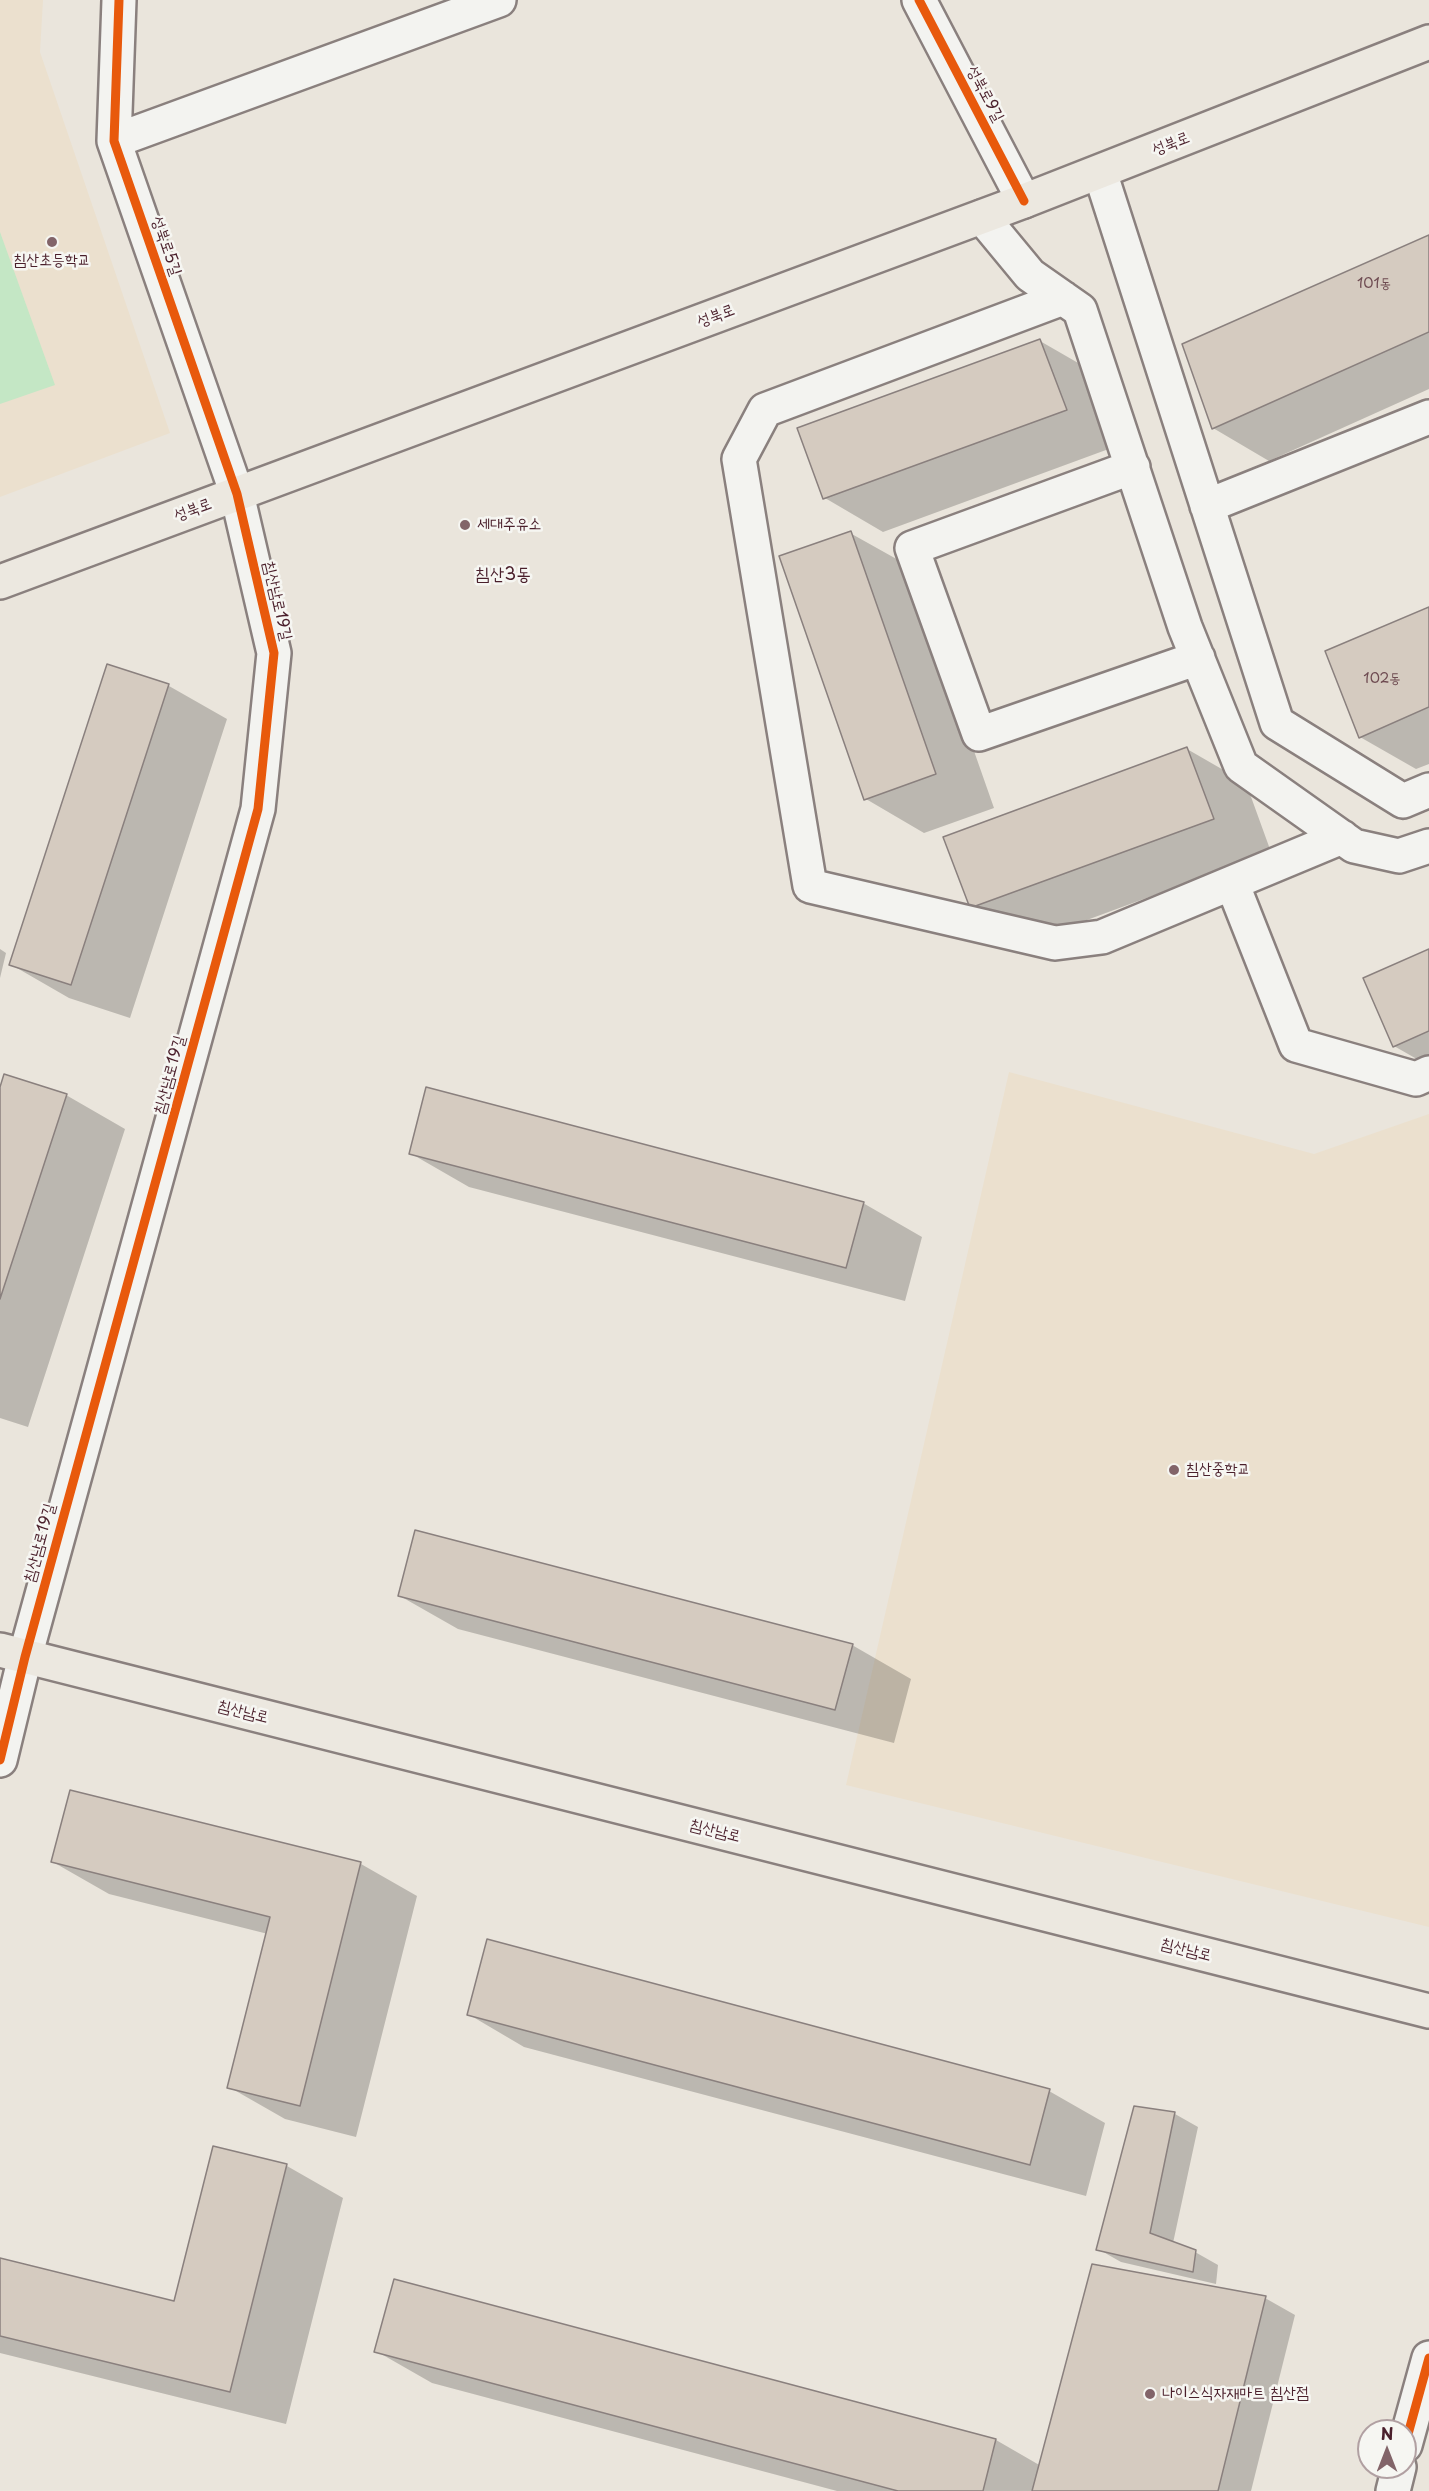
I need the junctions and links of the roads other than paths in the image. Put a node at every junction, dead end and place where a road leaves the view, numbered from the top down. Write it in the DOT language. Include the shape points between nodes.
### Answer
graph roads {
  1 [pos="119,0"];
  2 [pos="499,0"];
  3 [pos="919,0"];
  4 [pos="1429,42"];
  5 [pos="114,141"];
  6 [pos="1100,172"];
  7 [pos="1024,201"];
  8 [pos="982,217"];
  9 [pos="1063,298"];
  10 [pos="1429,417"];
  11 [pos="1133,467"];
  12 [pos="237,494"];
  13 [pos="1207,506"];
  14 [pos="0,582"];
  15 [pos="1198,658"];
  16 [pos="1429,790"];
  17 [pos="1342,837"];
  18 [pos="1429,846"];
  19 [pos="1232,883"];
  20 [pos="1429,1074"];
  21 [pos="12,1654"];
  22 [pos="0,1760"];
  23 [pos="1429,2012"];
  24 [pos="1429,2358"];
  25 [pos="1412,2419"];
  1 -- 5 [label="street, 성북로5길"];
  2 -- 5 [label="street"];
  3 -- 7 [label="street, 성북로9길"];
  4 -- 6 [label="main road, 성북로"];
  5 -- 12 [label="street, 성북로5길"];
  6 -- 7 [label="main road, 성북로"];
  6 -- 13 [label="street"];
  7 -- 8 [label="main road, 성북로"];
  8 -- 9 [label="street" via="1029,275"];
  8 -- 12 [label="main road, 성북로"];
  9 -- 11 [label="street" via="1080,310"];
  9 -- 19 [label="street" via="765,410 739,459 810,886 1055,943 1102,937"];
  10 -- 13 [label="street"];
  11 -- 15 [label="street"];
  11 -- 15 [label="street" via="912,548 979,734"];
  12 -- 14 [label="main road, 성북로"];
  12 -- 21 [label="street, 침산남로19길" via="274,653 258,810"];
  13 -- 16 [label="street" via="1277,723 1403,801"];
  15 -- 17 [label="street" via="1241,766"];
  17 -- 18 [label="street" via="1354,846 1399,856"];
  17 -- 19 [label="street"];
  19 -- 20 [label="street" via="1296,1045 1416,1079"];
  21 -- 22 [label="street, 침산남로19길"];
  21 -- 23 [label="main road, 침산남로"];
  24 -- 25 [label="street"];
}
